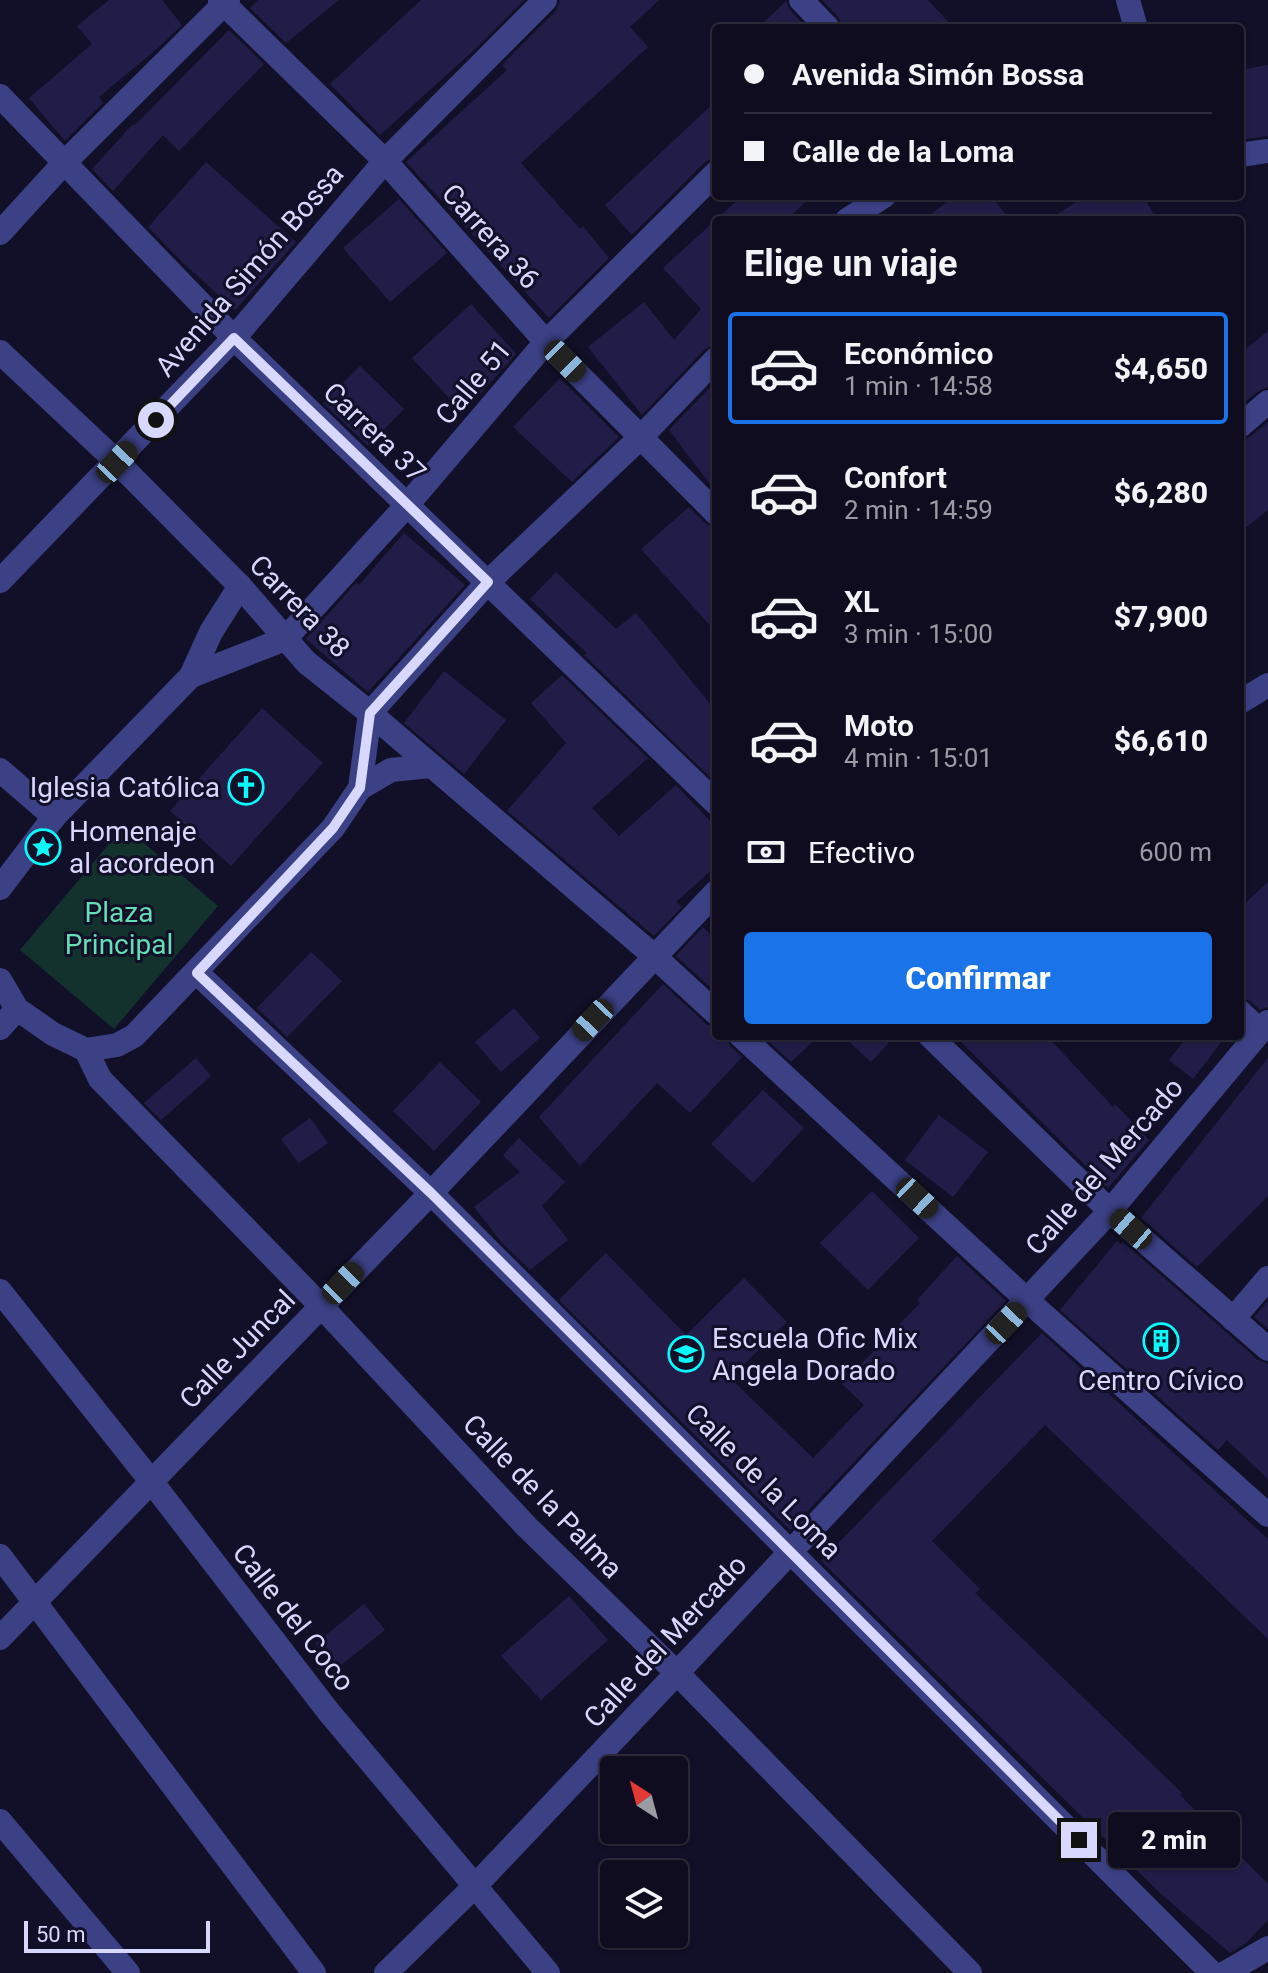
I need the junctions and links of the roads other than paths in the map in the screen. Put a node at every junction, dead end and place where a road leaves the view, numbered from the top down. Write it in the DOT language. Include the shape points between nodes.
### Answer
graph roads {
  1 [pos="545,0"];
  2 [pos="801,0"];
  3 [pos="1128,0"];
  4 [pos="224,1"];
  5 [pos="824,24"];
  6 [pos="1135,24"];
  7 [pos="0,96"];
  8 [pos="1268,151"];
  9 [pos="1244,154"];
  10 [pos="385,161"];
  11 [pos="64,163"];
  12 [pos="712,177"];
  13 [pos="878,200"];
  14 [pos="853,216"];
  15 [pos="0,233"];
  16 [pos="234,338"];
  17 [pos="546,342"];
  18 [pos="0,352"];
  19 [pos="712,363"];
  20 [pos="1268,402"];
  21 [pos="1244,423"];
  22 [pos="641,437"];
  23 [pos="117,462"];
  24 [pos="408,504"];
  25 [pos="712,509"];
  26 [pos="0,581"];
  27 [pos="488,582"];
  28 [pos="240,586"];
  29 [pos="285,639"];
  30 [pos="191,676"];
  31 [pos="1268,685"];
  32 [pos="1244,700"];
  33 [pos="370,713"];
  34 [pos="431,766"];
  35 [pos="0,770"];
  36 [pos="360,788"];
  37 [pos="712,799"];
  38 [pos="54,817"];
  39 [pos="0,888"];
  40 [pos="712,896"];
  41 [pos="654,956"];
  42 [pos="197,973"];
  43 [pos="0,980"];
  44 [pos="17,1009"];
  45 [pos="712,1009"];
  46 [pos="1244,1014"];
  47 [pos="1264,1026"];
  48 [pos="0,1028"];
  49 [pos="745,1040"];
  50 [pos="934,1040"];
  51 [pos="86,1050"];
  52 [pos="431,1193"];
  53 [pos="1110,1211"];
  54 [pos="1268,1278"];
  55 [pos="0,1291"];
  56 [pos="1027,1300"];
  57 [pos="321,1306"];
  58 [pos="1233,1319"];
  59 [pos="1268,1349"];
  60 [pos="151,1481"];
  61 [pos="1268,1515"];
  62 [pos="791,1551"];
  63 [pos="0,1556"];
  64 [pos="35,1604"];
  65 [pos="0,1638"];
  66 [pos="677,1673"];
  67 [pos="0,1821"];
  68 [pos="476,1885"];
  69 [pos="1268,1948"];
  70 [pos="128,1973"];
  71 [pos="314,1973"];
  72 [pos="386,1973"];
  73 [pos="548,1973"];
  74 [pos="970,1973"];
  75 [pos="1212,1973"];
  76 [pos="1225,1973"];
  1 -- 10 [label="street, Avenida Simón Bossa"];
  2 -- 5 [label="street"];
  3 -- 6 [label="street"];
  4 -- 10 [label="street, Carrera 36"];
  4 -- 11 [label="street"];
  7 -- 11 [label="street, Carrera 37"];
  8 -- 9 [label="street"];
  10 -- 16 [label="street, Avenida Simón Bossa"];
  10 -- 17 [label="street, Carrera 36"];
  11 -- 15 [label="street"];
  11 -- 16 [label="street, Carrera 37"];
  12 -- 17 [label="street, Calle 51"];
  13 -- 14 [label="street"];
  16 -- 23 [label="street, Avenida Simón Bossa"];
  16 -- 24 [label="street, Carrera 37"];
  17 -- 22 [label="street, Carrera 36"];
  17 -- 24 [label="street, Calle 51"];
  18 -- 23 [label="street, Carrera 38"];
  19 -- 22 [label="street"];
  20 -- 21 [label="street"];
  22 -- 25 [label="street, Carrera 36"];
  22 -- 27 [label="street"];
  23 -- 26 [label="street, Avenida Simón Bossa"];
  23 -- 28 [label="street, Carrera 38"];
  24 -- 27 [label="street, Carrera 37"];
  24 -- 29 [label="street, Calle 51"];
  27 -- 33 [label="street"];
  27 -- 37 [label="street, Carrera 37"];
  28 -- 29 [label="street, Carrera 38"];
  28 -- 30 [label="street"];
  29 -- 30 [label="street"];
  29 -- 33 [label="street, Carrera 38"];
  30 -- 38 [label="street"];
  31 -- 32 [label="street"];
  33 -- 34 [label="street, Carrera 38"];
  33 -- 36 [label="street"];
  34 -- 36 [label="street" via="391,770"];
  34 -- 41 [label="street, Carrera 38"];
  35 -- 38 [label="street"];
  36 -- 42 [label="street" via="333,828"];
  38 -- 39 [label="street"];
  40 -- 41 [label="street, Calle Juncal"];
  41 -- 45 [label="street, Carrera 38"];
  41 -- 52 [label="street, Calle Juncal"];
  42 -- 51 [label="street" via="134,1036"];
  42 -- 52 [label="street, Calle de la Loma"];
  43 -- 44 [label="street"];
  44 -- 48 [label="street"];
  44 -- 51 [label="street"];
  46 -- 47 [label="street"];
  47 -- 53 [label="street, Calle del Mercado"];
  49 -- 56 [label="street"];
  50 -- 53 [label="street"];
  51 -- 57 [label="street, Calle de la Palma" via="100,1079"];
  52 -- 57 [label="street, Calle Juncal"];
  52 -- 62 [label="street, Calle de la Loma"];
  53 -- 56 [label="street, Calle del Mercado"];
  53 -- 58 [label="street"];
  54 -- 58 [label="street"];
  55 -- 60 [label="street, Calle del Coco"];
  56 -- 61 [label="street"];
  56 -- 62 [label="street, Calle del Mercado"];
  57 -- 60 [label="street, Calle Juncal"];
  57 -- 66 [label="street, Calle de la Palma" via="527,1527"];
  58 -- 59 [label="street"];
  60 -- 64 [label="street, Calle Juncal"];
  60 -- 68 [label="street, Calle del Coco" via="328,1711"];
  62 -- 66 [label="street, Calle del Mercado"];
  62 -- 75 [label="street, Calle de la Loma"];
  63 -- 64 [label="street"];
  64 -- 65 [label="street, Calle Juncal"];
  64 -- 71 [label="street"];
  66 -- 68 [label="street, Calle del Mercado"];
  66 -- 74 [label="street, Calle de la Palma"];
  67 -- 70 [label="street"];
  68 -- 72 [label="street, Calle del Mercado"];
  68 -- 73 [label="street, Calle del Coco"];
  69 -- 76 [label="street"];
}
